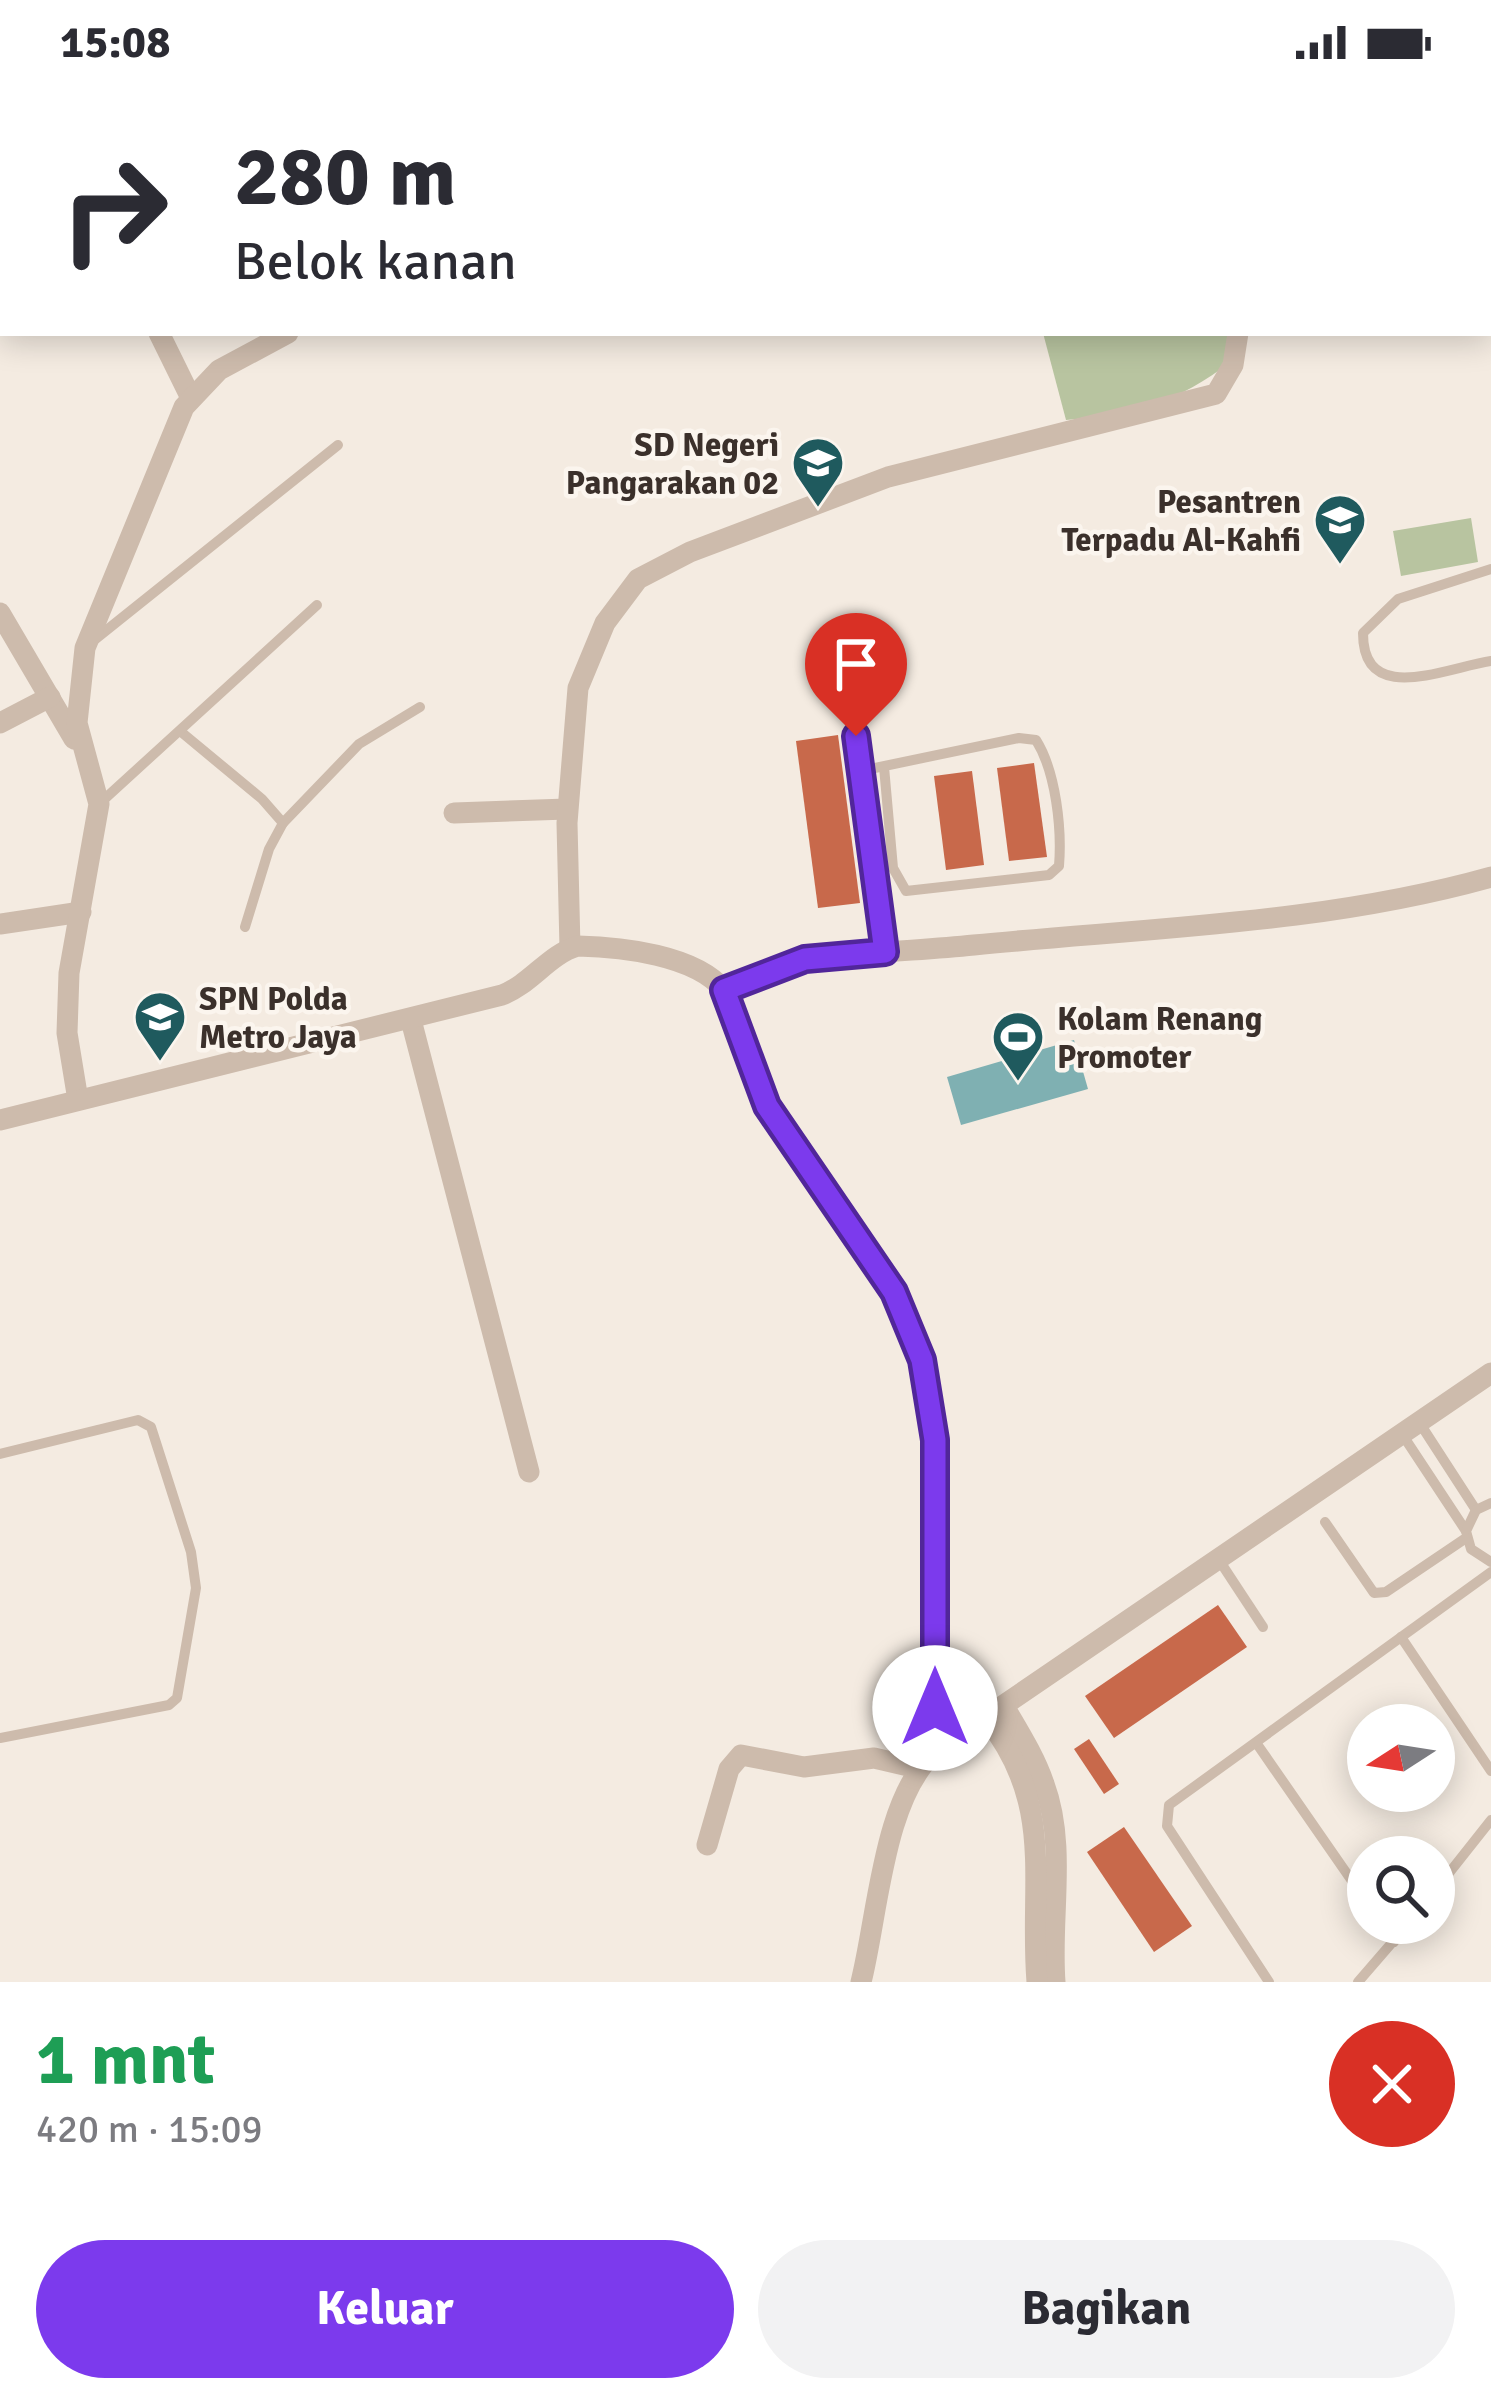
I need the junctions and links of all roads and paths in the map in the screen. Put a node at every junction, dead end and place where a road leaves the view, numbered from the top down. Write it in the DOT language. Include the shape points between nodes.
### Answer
graph roads {
  1 [pos="160,336"];
  2 [pos="282,336"];
  3 [pos="1238,336"];
  4 [pos="191,398"];
  5 [pos="338,445"];
  6 [pos="1491,569"];
  7 [pos="317,604"];
  8 [pos="0,614"];
  9 [pos="85,648"];
  10 [pos="1491,661"];
  11 [pos="50,697"];
  12 [pos="419,707"];
  13 [pos="0,723"];
  14 [pos="180,731"];
  15 [pos="856,736"];
  16 [pos="83,755"];
  17 [pos="884,767"];
  18 [pos="865,770"];
  19 [pos="100,804"];
  20 [pos="567,809"];
  21 [pos="454,813"];
  22 [pos="283,824"];
  23 [pos="1491,878"];
  24 [pos="81,912"];
  25 [pos="0,924"];
  26 [pos="245,927"];
  27 [pos="570,948"];
  28 [pos="885,952"];
  29 [pos="724,990"];
  30 [pos="411,1020"];
  31 [pos="78,1100"];
  32 [pos="0,1120"];
  33 [pos="1491,1373"];
  34 [pos="1409,1425"];
  35 [pos="0,1454"];
  36 [pos="530,1472"];
  37 [pos="1491,1503"];
  38 [pos="1476,1510"];
  39 [pos="1325,1522"];
  40 [pos="1466,1534"];
  41 [pos="1218,1559"];
  42 [pos="1491,1562"];
  43 [pos="1491,1572"];
  44 [pos="1263,1627"];
  45 [pos="1401,1637"];
  46 [pos="996,1714"];
  47 [pos="0,1738"];
  48 [pos="1257,1744"];
  49 [pos="935,1752"];
  50 [pos="917,1768"];
  51 [pos="1491,1771"];
  52 [pos="1491,1820"];
  53 [pos="707,1845"];
  54 [pos="1455,1865"];
  55 [pos="1347,1874"];
  56 [pos="1392,1944"];
  57 [pos="1045,1974"];
  58 [pos="861,1982"];
  59 [pos="1269,1982"];
  60 [pos="1358,1982"];
  1 -- 4 [label="street"];
  2 -- 4 [label="street" via="219,370"];
  3 -- 20 [label="street" via="1216,394 888,477 638,579 605,623 578,688"];
  4 -- 9 [label="street"];
  5 -- 9 [label="lane"];
  6 -- 10 [label="lane" via="1398,599 1363,633 1371,670 1391,680"];
  7 -- 14 [label="lane"];
  8 -- 11 [label="street"];
  9 -- 16 [label="street" via="76,723"];
  11 -- 13 [label="street"];
  11 -- 16 [label="street"];
  12 -- 22 [label="lane" via="359,744"];
  14 -- 19 [label="lane"];
  14 -- 22 [label="lane"];
  15 -- 18 [label="lane"];
  16 -- 19 [label="street"];
  17 -- 17 [label="lane" via="1036,740 1050,781 1059,866 1049,875 906,891 893,868"];
  17 -- 18 [label="lane"];
  18 -- 28 [label="lane"];
  19 -- 24 [label="street"];
  20 -- 21 [label="street"];
  20 -- 27 [label="street"];
  22 -- 26 [label="lane"];
  23 -- 28 [label="street" via="1239,921"];
  24 -- 25 [label="street"];
  24 -- 31 [label="street" via="67,1003"];
  27 -- 29 [label="street" via="687,964"];
  27 -- 30 [label="street" via="517,989"];
  28 -- 29 [label="street" via="805,959"];
  29 -- 49 [label="street" via="767,1106 886,1277 922,1360 935,1440"];
  30 -- 31 [label="street"];
  30 -- 36 [label="street"];
  31 -- 32 [label="street"];
  33 -- 34 [label="street"];
  34 -- 38 [label="lane"];
  34 -- 40 [label="lane"];
  34 -- 41 [label="street"];
  35 -- 47 [label="lane" via="138,1420 151,1427 190,1552 197,1606 169,1706"];
  37 -- 38 [label="lane"];
  38 -- 40 [label="lane"];
  39 -- 40 [label="lane" via="1374,1593"];
  40 -- 42 [label="lane" via="1471,1549"];
  41 -- 44 [label="lane"];
  41 -- 46 [label="street"];
  43 -- 45 [label="lane"];
  45 -- 48 [label="lane"];
  45 -- 51 [label="lane"];
  46 -- 49 [label="street"];
  46 -- 57 [label="street" via="1033,1810"];
  48 -- 55 [label="lane"];
  48 -- 59 [label="lane" via="1164,1815"];
  49 -- 50 [label="street"];
  50 -- 53 [label="street" via="874,1758 823,1769 741,1755 728,1768"];
  50 -- 58 [label="street"];
  52 -- 54 [label="lane"];
  56 -- 60 [label="lane"];
}
